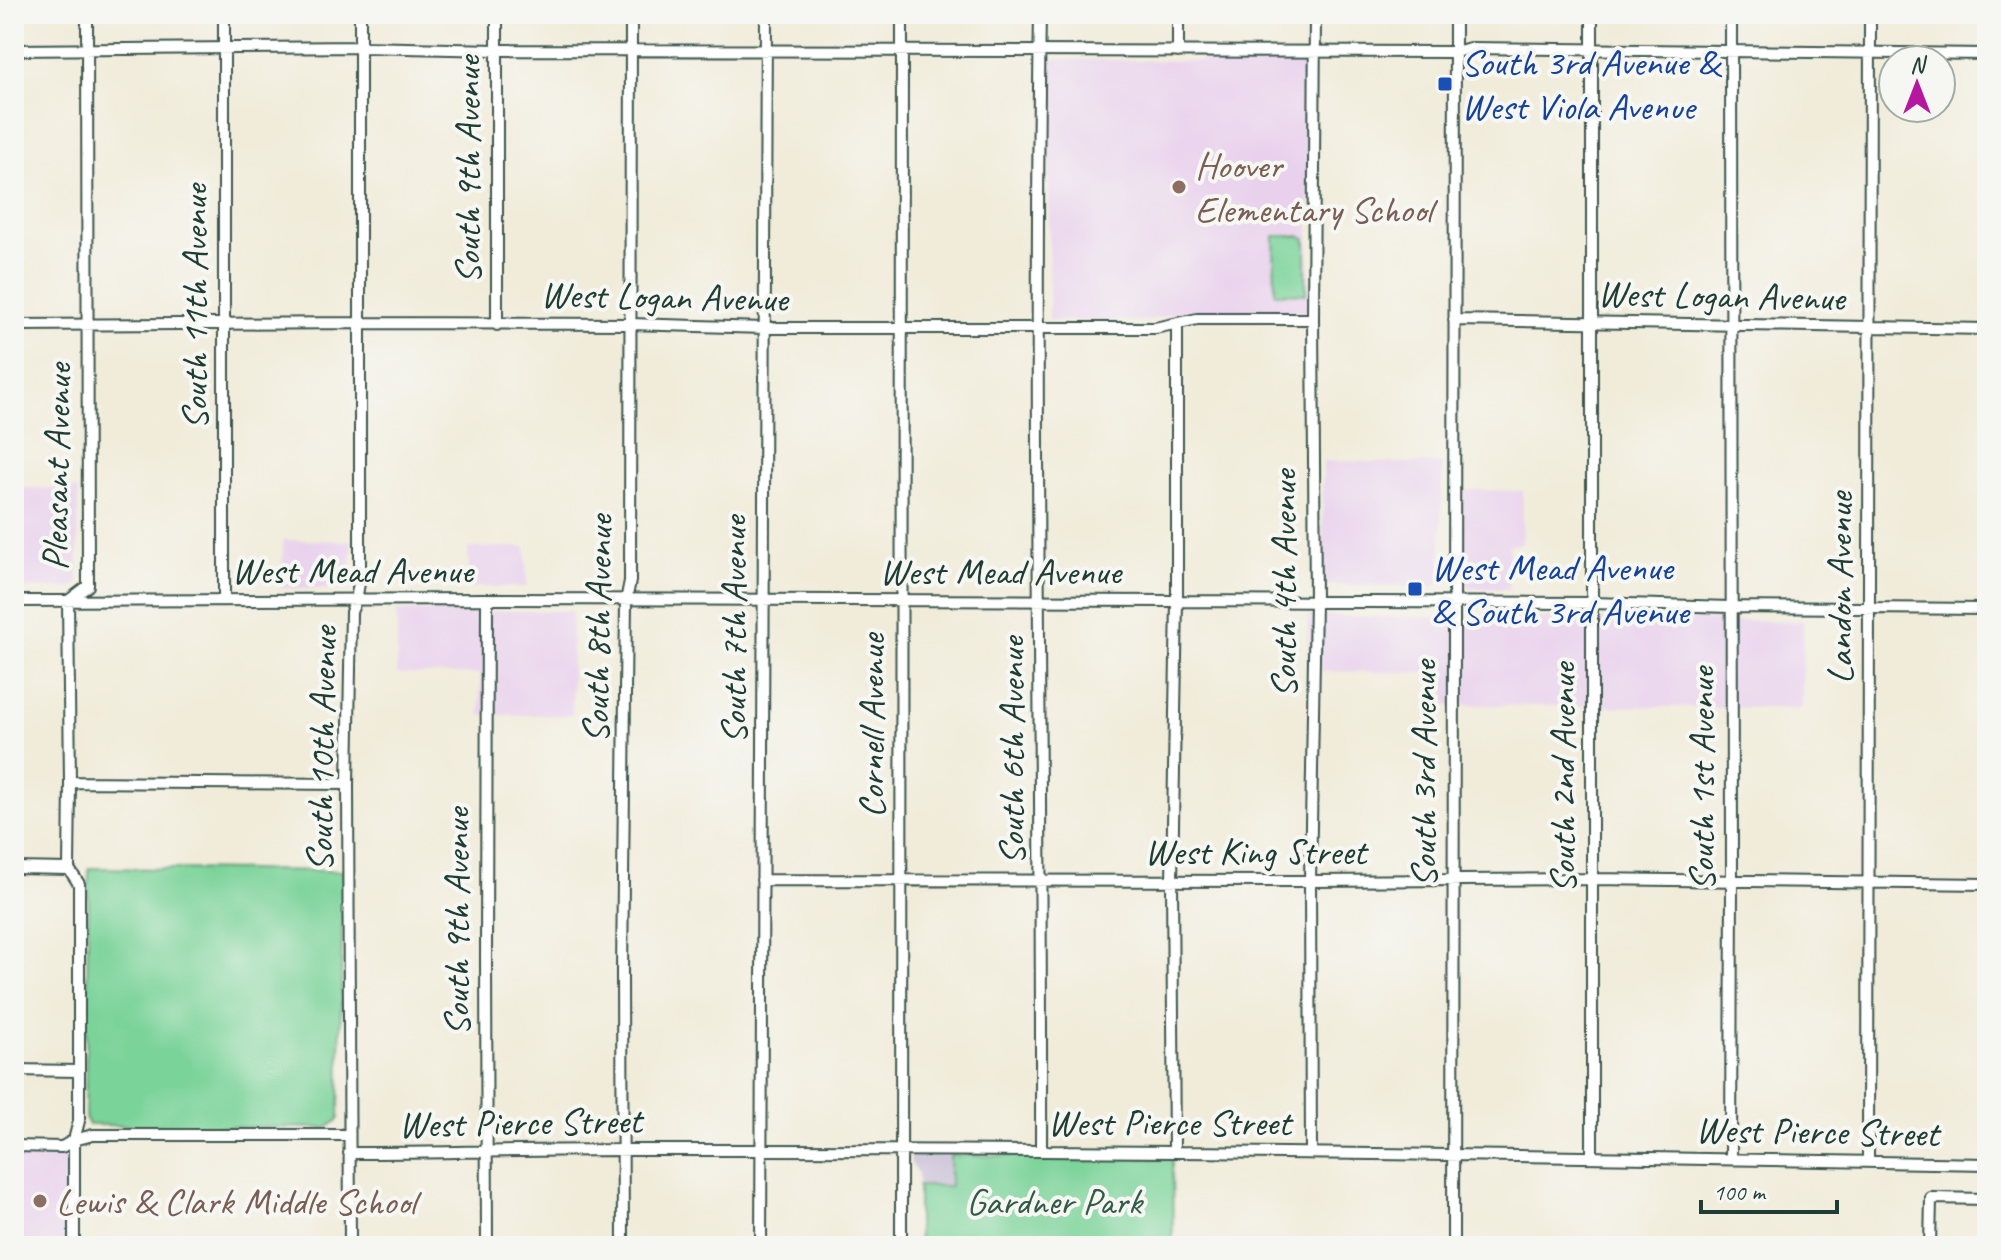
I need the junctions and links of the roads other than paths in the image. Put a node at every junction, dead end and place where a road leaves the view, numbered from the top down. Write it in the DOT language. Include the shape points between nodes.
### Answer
graph roads {
  1 [pos="87,14"];
  2 [pos="224,14"];
  3 [pos="360,14"];
  4 [pos="497,14"];
  5 [pos="631,14"];
  6 [pos="766,14"];
  7 [pos="902,14"];
  8 [pos="1040,14"];
  9 [pos="1178,14"];
  10 [pos="1315,14"];
  11 [pos="1455,14"];
  12 [pos="1592,14"];
  13 [pos="1731,14"];
  14 [pos="1870,14"];
  15 [pos="360,47"];
  16 [pos="87,49"];
  17 [pos="224,49"];
  18 [pos="14,50"];
  19 [pos="497,50"];
  20 [pos="631,50"];
  21 [pos="1592,50"];
  22 [pos="1730,50"];
  23 [pos="765,51"];
  24 [pos="902,51"];
  25 [pos="1039,52"];
  26 [pos="1178,52"];
  27 [pos="1455,52"];
  28 [pos="1870,52"];
  29 [pos="1315,53"];
  30 [pos="1987,54"];
  31 [pos="1313,319"];
  32 [pos="1454,320"];
  33 [pos="361,323"];
  34 [pos="1591,323"];
  35 [pos="88,324"];
  36 [pos="225,324"];
  37 [pos="630,324"];
  38 [pos="1177,324"];
  39 [pos="14,325"];
  40 [pos="497,325"];
  41 [pos="1731,325"];
  42 [pos="902,327"];
  43 [pos="764,328"];
  44 [pos="1869,328"];
  45 [pos="1038,329"];
  46 [pos="1987,329"];
  47 [pos="487,599"];
  48 [pos="224,600"];
  49 [pos="356,600"];
  50 [pos="763,600"];
  51 [pos="1040,600"];
  52 [pos="14,601"];
  53 [pos="68,601"];
  54 [pos="626,601"];
  55 [pos="901,601"];
  56 [pos="1177,601"];
  57 [pos="1315,602"];
  58 [pos="1454,603"];
  59 [pos="1592,603"];
  60 [pos="1730,607"];
  61 [pos="1869,607"];
  62 [pos="1987,609"];
  63 [pos="70,782"];
  64 [pos="348,784"];
  65 [pos="14,868"];
  66 [pos="69,869"];
  67 [pos="1453,879"];
  68 [pos="1592,879"];
  69 [pos="762,880"];
  70 [pos="1042,880"];
  71 [pos="901,881"];
  72 [pos="1172,881"];
  73 [pos="1310,881"];
  74 [pos="1732,881"];
  75 [pos="1868,882"];
  76 [pos="1987,884"];
  77 [pos="14,1070"];
  78 [pos="78,1071"];
  79 [pos="349,1135"];
  80 [pos="74,1140"];
  81 [pos="14,1146"];
  82 [pos="622,1150"];
  83 [pos="761,1150"];
  84 [pos="900,1151"];
  85 [pos="1041,1151"];
  86 [pos="487,1152"];
  87 [pos="1174,1152"];
  88 [pos="349,1153"];
  89 [pos="1311,1153"];
  90 [pos="1453,1154"];
  91 [pos="1592,1157"];
  92 [pos="1731,1159"];
  93 [pos="1868,1161"];
  94 [pos="1987,1164"];
  95 [pos="1987,1199"];
  96 [pos="74,1246"];
  97 [pos="350,1246"];
  98 [pos="487,1246"];
  99 [pos="623,1246"];
  100 [pos="761,1246"];
  101 [pos="901,1246"];
  102 [pos="1453,1246"];
  103 [pos="1930,1246"];
  1 -- 16 [label="street, Pleasant Avenue"];
  2 -- 17 [label="street, South 11th Avenue"];
  3 -- 15 [label="street, South 10th Avenue"];
  4 -- 19 [label="street, South 9th Avenue"];
  5 -- 20 [label="street, South 8th Avenue"];
  6 -- 23 [label="street, South 7th Avenue"];
  7 -- 24 [label="street, Cornell Avenue"];
  8 -- 25 [label="street, South 6th Avenue"];
  9 -- 26 [label="street"];
  10 -- 29 [label="street, South 4th Avenue"];
  11 -- 27 [label="street, South 3rd Avenue"];
  12 -- 21 [label="street, South 2nd Avenue"];
  13 -- 22 [label="street, South 1st Avenue"];
  14 -- 28 [label="street, Landon Avenue"];
  15 -- 17 [label="street"];
  15 -- 19 [label="street"];
  15 -- 33 [label="street, South 10th Avenue"];
  16 -- 17 [label="street"];
  16 -- 18 [label="street"];
  16 -- 35 [label="street, Pleasant Avenue"];
  17 -- 36 [label="street, South 11th Avenue"];
  19 -- 20 [label="street"];
  19 -- 40 [label="street, South 9th Avenue"];
  20 -- 23 [label="street"];
  20 -- 37 [label="street, South 8th Avenue"];
  21 -- 22 [label="street"];
  21 -- 27 [label="street"];
  21 -- 34 [label="street, South 2nd Avenue"];
  22 -- 28 [label="street"];
  22 -- 41 [label="street, South 1st Avenue"];
  23 -- 24 [label="street"];
  23 -- 43 [label="street, South 7th Avenue"];
  24 -- 25 [label="street"];
  24 -- 42 [label="street, Cornell Avenue"];
  25 -- 26 [label="street"];
  25 -- 45 [label="street, South 6th Avenue"];
  26 -- 29 [label="street"];
  27 -- 29 [label="street"];
  27 -- 32 [label="street, South 3rd Avenue"];
  28 -- 30 [label="street"];
  28 -- 44 [label="street, Landon Avenue"];
  29 -- 31 [label="street, South 4th Avenue"];
  31 -- 38 [label="street, West Logan Avenue" via="1197,319"];
  31 -- 57 [label="street, South 4th Avenue"];
  32 -- 34 [label="street, West Logan Avenue"];
  32 -- 58 [label="street, South 3rd Avenue"];
  33 -- 36 [label="street, West Logan Avenue"];
  33 -- 40 [label="street, West Logan Avenue"];
  33 -- 49 [label="street, South 10th Avenue"];
  34 -- 41 [label="street, West Logan Avenue"];
  34 -- 59 [label="street, South 2nd Avenue"];
  35 -- 36 [label="street, West Logan Avenue"];
  35 -- 39 [label="street, West Logan Avenue"];
  35 -- 53 [label="street, Pleasant Avenue" via="88,586"];
  36 -- 48 [label="street, South 11th Avenue"];
  37 -- 40 [label="street, West Logan Avenue"];
  37 -- 43 [label="street, West Logan Avenue"];
  37 -- 54 [label="street, South 8th Avenue"];
  38 -- 45 [label="street, West Logan Avenue"];
  38 -- 56 [label="street"];
  41 -- 44 [label="street, West Logan Avenue"];
  41 -- 60 [label="street, South 1st Avenue"];
  42 -- 43 [label="street, West Logan Avenue"];
  42 -- 45 [label="street, West Logan Avenue"];
  42 -- 55 [label="street, Cornell Avenue"];
  43 -- 50 [label="street, South 7th Avenue"];
  44 -- 46 [label="street, West Logan Avenue"];
  44 -- 61 [label="street, Landon Avenue"];
  45 -- 51 [label="street, South 6th Avenue"];
  47 -- 49 [label="street, West Mead Avenue"];
  47 -- 54 [label="street, West Mead Avenue"];
  47 -- 86 [label="street, South 9th Avenue"];
  48 -- 49 [label="street, West Mead Avenue"];
  48 -- 53 [label="street, West Mead Avenue"];
  49 -- 64 [label="street, South 10th Avenue" via="351,612"];
  50 -- 54 [label="street, West Mead Avenue"];
  50 -- 55 [label="street, West Mead Avenue"];
  50 -- 69 [label="street, South 7th Avenue"];
  51 -- 55 [label="street, West Mead Avenue"];
  51 -- 56 [label="street, West Mead Avenue"];
  51 -- 70 [label="street, South 6th Avenue"];
  52 -- 53 [label="street, West Mead Avenue"];
  53 -- 63 [label="street, Pleasant Avenue"];
  54 -- 82 [label="street, South 8th Avenue"];
  55 -- 71 [label="street, Cornell Avenue"];
  56 -- 57 [label="street, West Mead Avenue"];
  56 -- 72 [label="street"];
  57 -- 58 [label="street, West Mead Avenue"];
  57 -- 73 [label="street, South 4th Avenue"];
  58 -- 59 [label="street, West Mead Avenue"];
  58 -- 67 [label="street, South 3rd Avenue"];
  59 -- 60 [label="street, West Mead Avenue"];
  59 -- 68 [label="street, South 2nd Avenue"];
  60 -- 61 [label="street, West Mead Avenue"];
  60 -- 74 [label="street, South 1st Avenue"];
  61 -- 62 [label="street, West Mead Avenue"];
  61 -- 75 [label="street, Landon Avenue"];
  63 -- 64 [label="street"];
  63 -- 66 [label="street, Pleasant Avenue"];
  64 -- 79 [label="street, South 10th Avenue"];
  65 -- 66 [label="street"];
  66 -- 78 [label="street, Pleasant Avenue" via="79,884"];
  67 -- 68 [label="street, West King Street"];
  67 -- 73 [label="street, West King Street"];
  67 -- 90 [label="street, South 3rd Avenue"];
  68 -- 74 [label="street, West King Street"];
  68 -- 91 [label="street, South 2nd Avenue"];
  69 -- 71 [label="street, West King Street"];
  69 -- 83 [label="street, South 7th Avenue"];
  70 -- 71 [label="street, West King Street"];
  70 -- 72 [label="street, West King Street"];
  70 -- 85 [label="street, South 6th Avenue"];
  71 -- 84 [label="street, Cornell Avenue"];
  72 -- 73 [label="street, West King Street"];
  72 -- 87 [label="street"];
  73 -- 89 [label="street, South 4th Avenue"];
  74 -- 75 [label="street, West King Street"];
  74 -- 92 [label="street, South 1st Avenue"];
  75 -- 76 [label="street, West King Street"];
  75 -- 93 [label="street, Landon Avenue"];
  77 -- 78 [label="street"];
  78 -- 80 [label="street, Pleasant Avenue"];
  79 -- 80 [label="street, West Pierce Street" via="93,1135"];
  79 -- 88 [label="street, South 10th Avenue"];
  80 -- 81 [label="street, West Pierce Street" via="62,1147"];
  80 -- 96 [label="street, Pleasant Avenue"];
  82 -- 83 [label="street, West Pierce Street"];
  82 -- 86 [label="street, West Pierce Street"];
  82 -- 99 [label="street, South 8th Avenue"];
  83 -- 84 [label="street, West Pierce Street"];
  83 -- 100 [label="street, South 7th Avenue"];
  84 -- 85 [label="street, West Pierce Street"];
  84 -- 101 [label="street, Cornell Avenue"];
  85 -- 87 [label="street, West Pierce Street"];
  86 -- 88 [label="street, West Pierce Street"];
  86 -- 98 [label="street, South 9th Avenue"];
  87 -- 89 [label="street, West Pierce Street"];
  88 -- 97 [label="street, South 10th Avenue"];
  89 -- 90 [label="street, West Pierce Street"];
  90 -- 91 [label="street, West Pierce Street"];
  90 -- 102 [label="street, South 3rd Avenue"];
  91 -- 92 [label="street, West Pierce Street"];
  92 -- 93 [label="street, West Pierce Street"];
  93 -- 94 [label="street, West Pierce Street"];
  95 -- 103 [label="street" via="1931,1198"];
}
